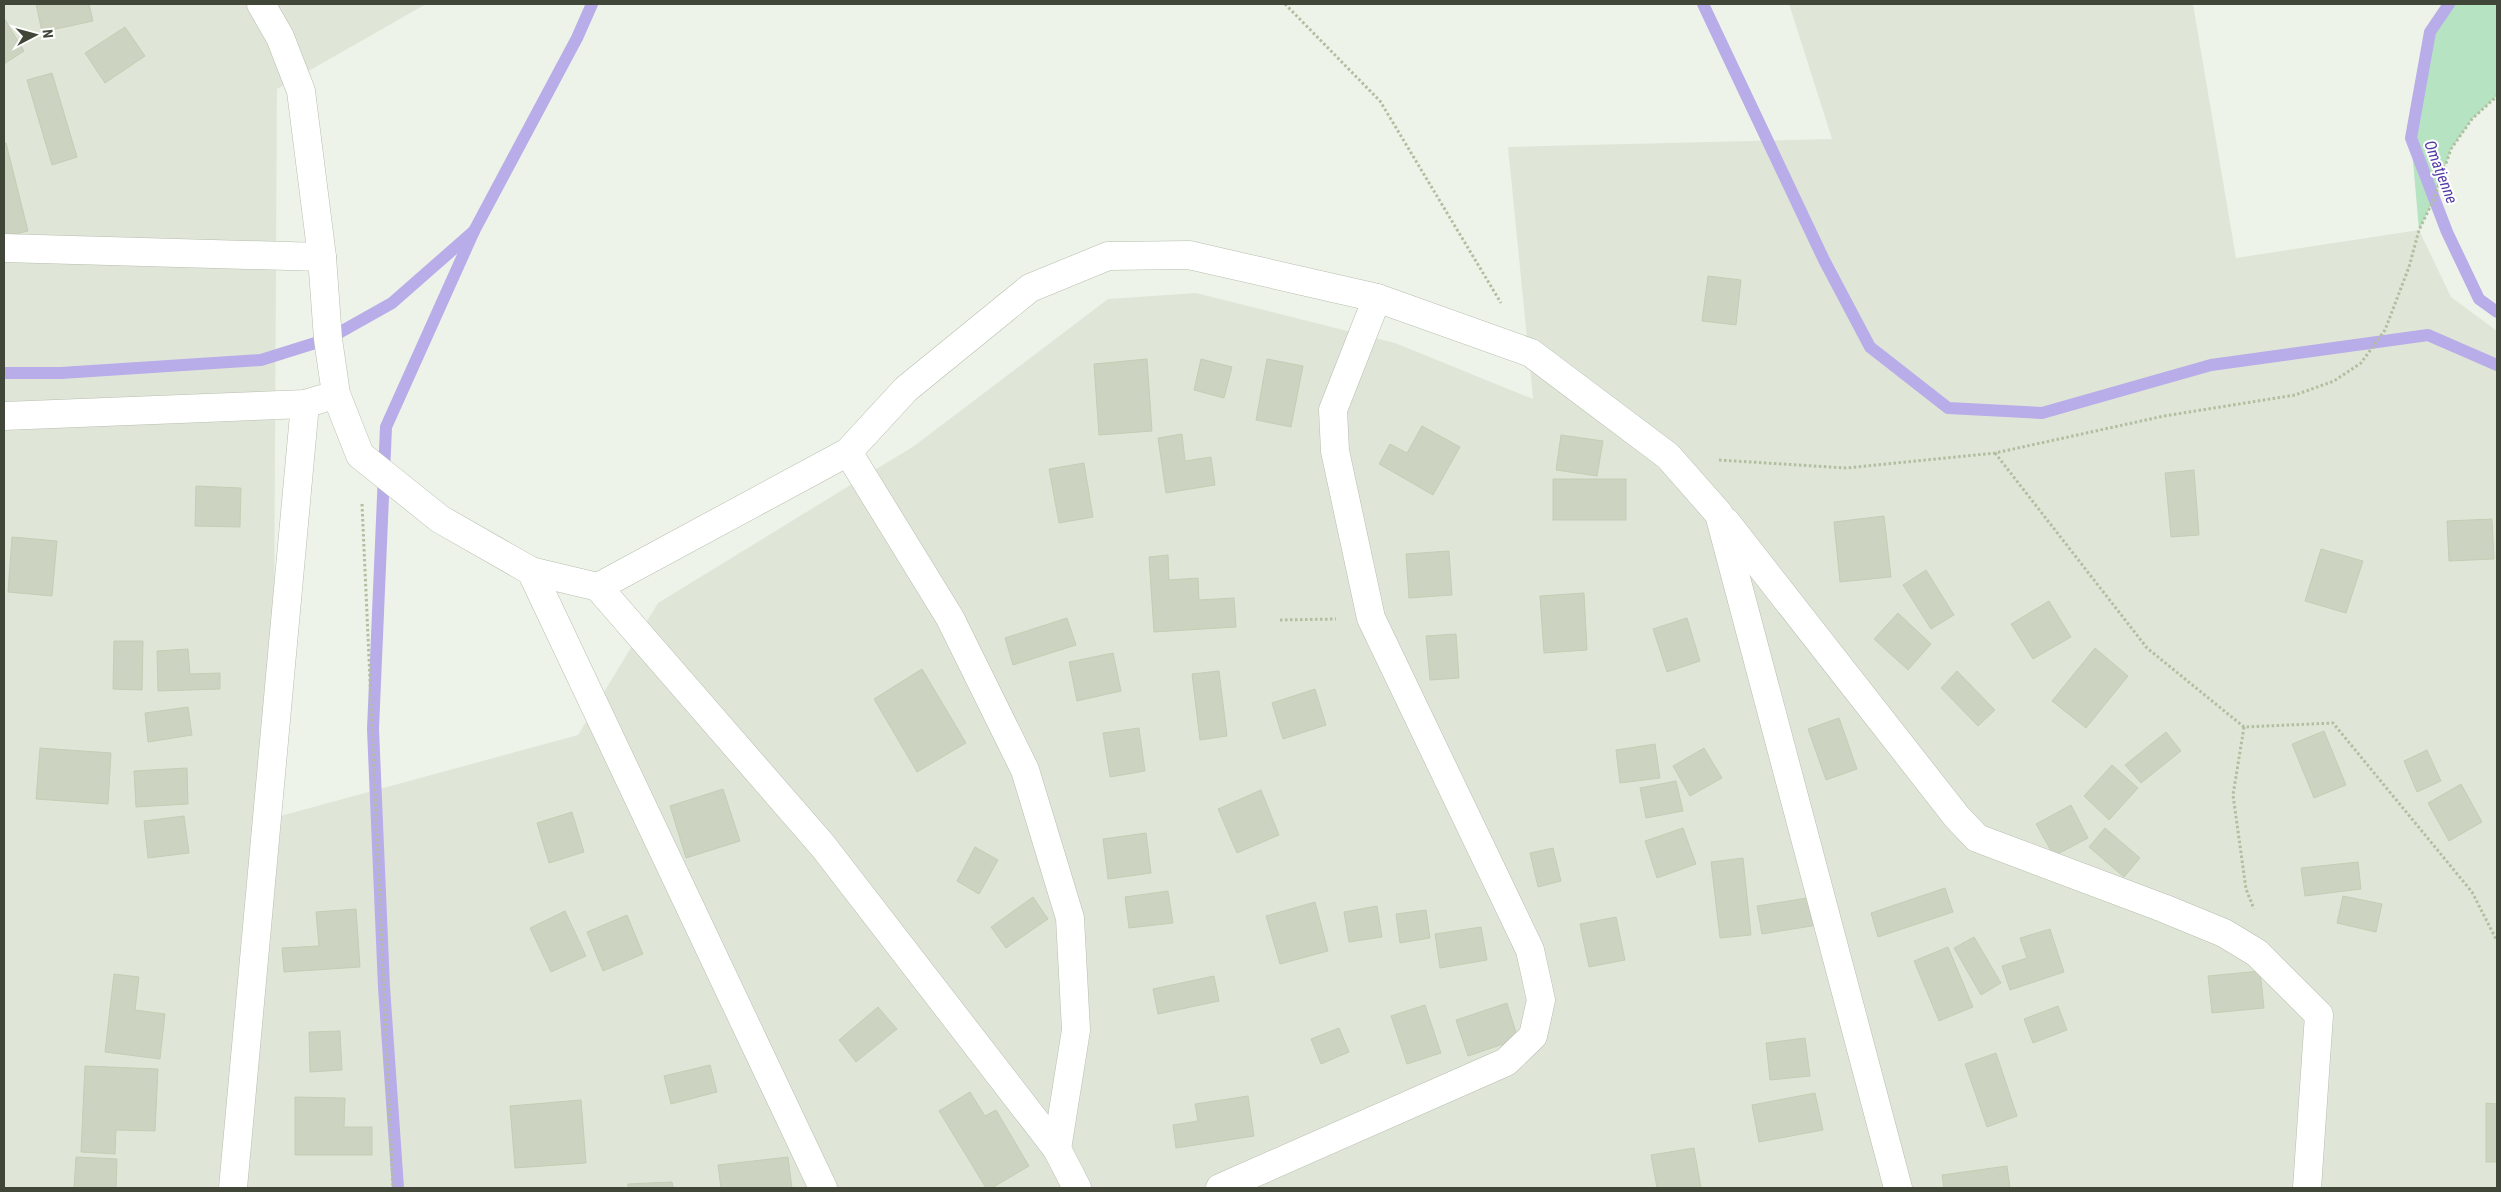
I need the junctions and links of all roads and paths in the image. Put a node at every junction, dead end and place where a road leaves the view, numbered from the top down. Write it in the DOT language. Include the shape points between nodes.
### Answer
graph roads {
  1 [pos="261,4"];
  2 [pos="1284,4"];
  3 [pos="2497,96"];
  4 [pos="4,248"];
  5 [pos="322,258"];
  6 [pos="1377,298"];
  7 [pos="1531,353"];
  8 [pos="336,394"];
  9 [pos="305,404"];
  10 [pos="4,416"];
  11 [pos="848,452"];
  12 [pos="1995,452"];
  13 [pos="360,456"];
  14 [pos="1668,456"];
  15 [pos="1719,514"];
  16 [pos="530,571"];
  17 [pos="598,587"];
  18 [pos="1371,618"];
  19 [pos="1280,620"];
  20 [pos="2244,727"];
  21 [pos="2257,915"];
  22 [pos="2497,941"];
  23 [pos="1057,1149"];
  24 [pos="1267,1180"];
  25 [pos="233,1188"];
  26 [pos="393,1188"];
  27 [pos="823,1188"];
  28 [pos="1077,1188"];
  29 [pos="1220,1188"];
  30 [pos="1898,1188"];
  31 [pos="2307,1188"];
  1 -- 5 [label="street" via="280,37 301,91"];
  2 -- 7 [label="path" via="1380,101"];
  3 -- 12 [label="path" via="2472,119 2451,149 2385,330 2361,363 2334,381 2295,395 2164,416"];
  4 -- 5 [label="street"];
  5 -- 8 [label="street"];
  6 -- 7 [label="street"];
  6 -- 11 [label="street" via="1189,255 1108,256 1030,288 906,389"];
  6 -- 18 [label="street" via="1333,410 1336,451"];
  7 -- 14 [label="street"];
  8 -- 9 [label="street"];
  8 -- 13 [label="street"];
  9 -- 10 [label="street"];
  9 -- 25 [label="street"];
  11 -- 17 [label="street"];
  11 -- 23 [label="street" via="950,618 1025,770 1070,918 1076,1030"];
  12 -- 14 [label="path" via="1846,468"];
  12 -- 20 [label="path" via="2147,648"];
  13 -- 16 [label="street" via="440,519"];
  13 -- 26 [label="path"];
  14 -- 15 [label="street"];
  15 -- 30 [label="street"];
  15 -- 31 [label="street" via="1957,817 1977,838 2224,933 2257,954 2319,1015"];
  16 -- 17 [label="street"];
  16 -- 27 [label="street"];
  17 -- 23 [label="street" via="823,846"];
  18 -- 19 [label="path"];
  18 -- 24 [label="street" via="1530,950 1541,1000 1533,1036 1506,1062"];
  20 -- 21 [label="path" via="2234,795 2246,889"];
  20 -- 22 [label="path" via="2333,722 2472,892"];
  23 -- 28 [label="street"];
  24 -- 29 [label="street"];
}
